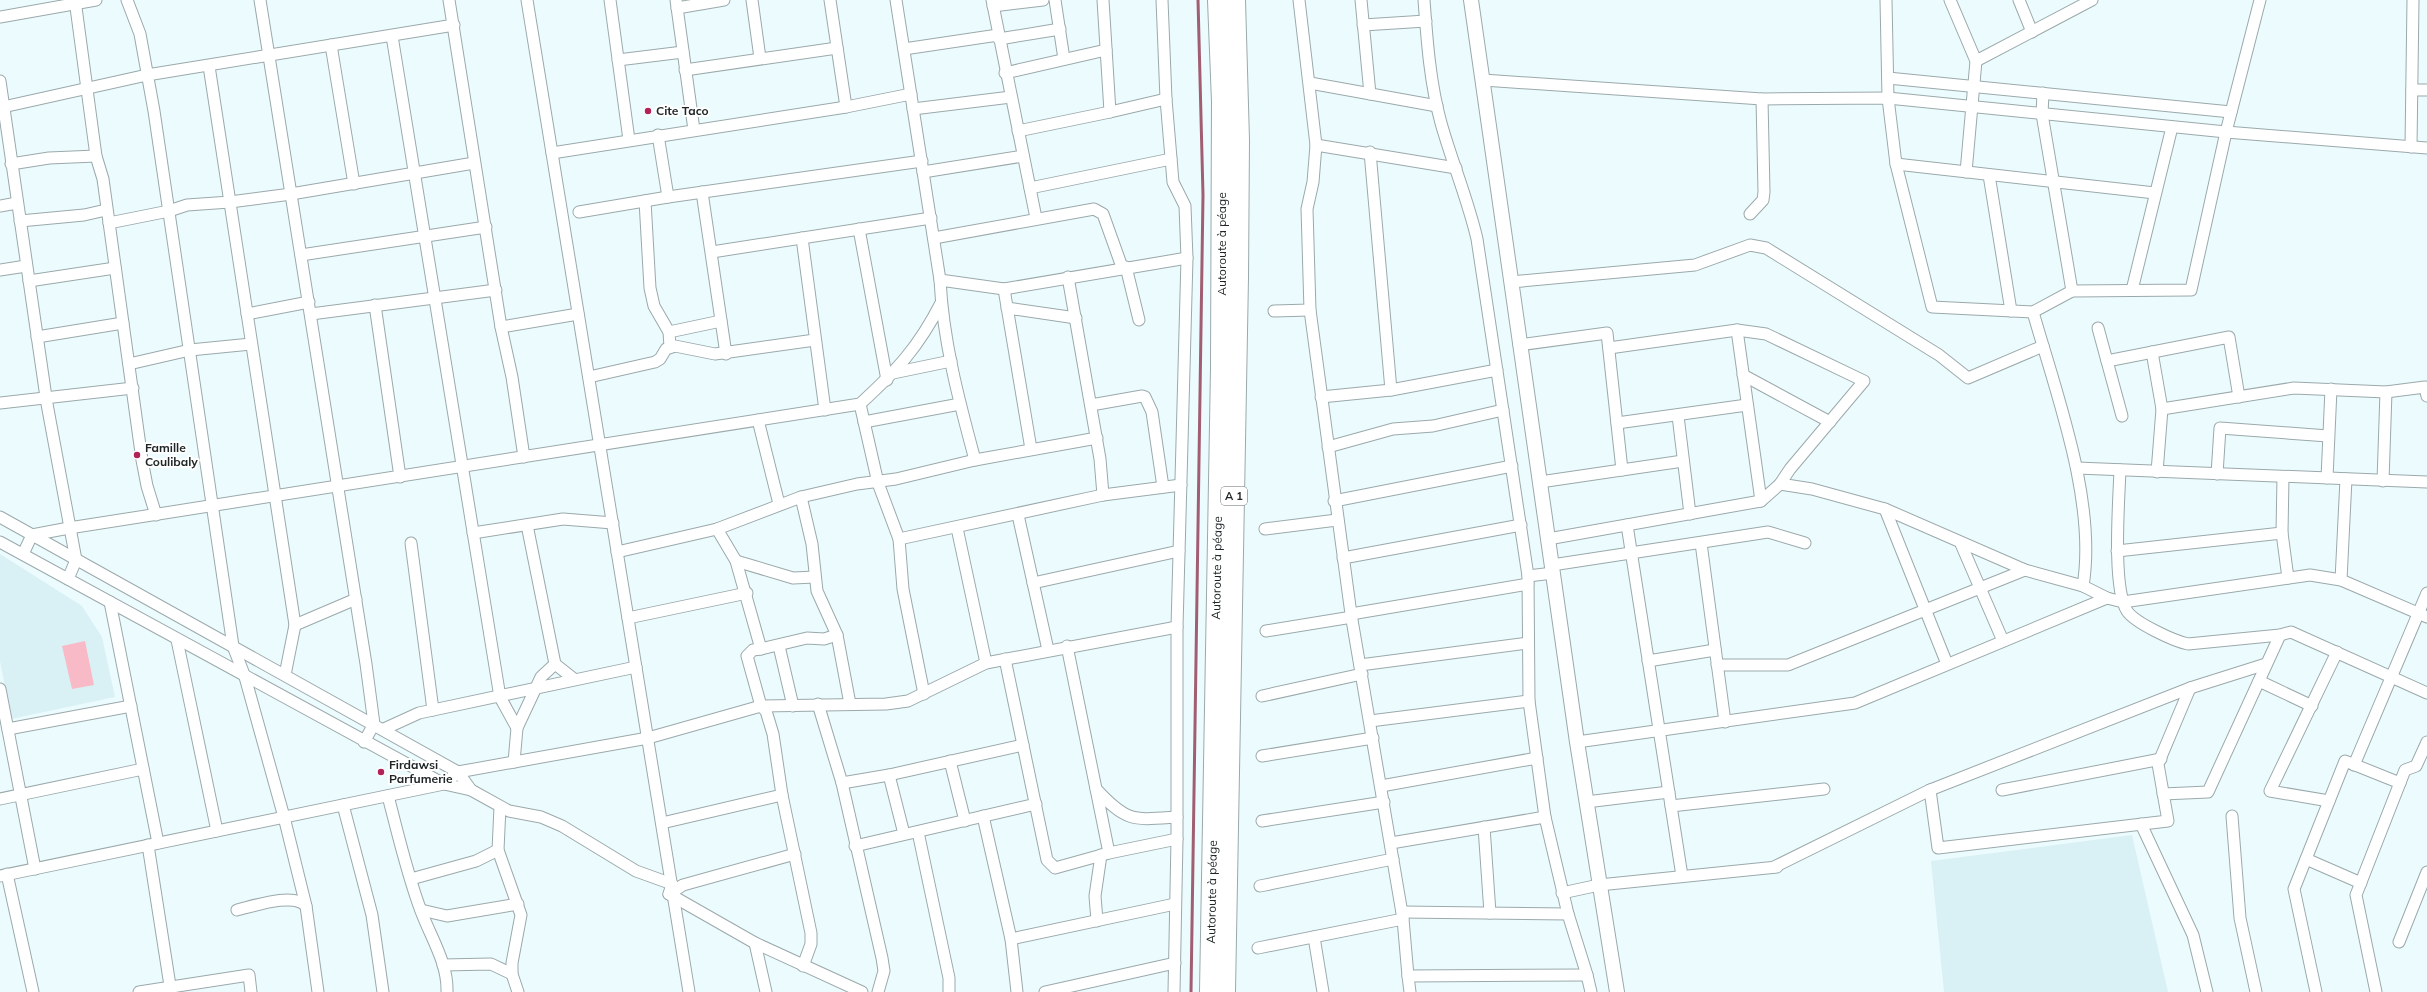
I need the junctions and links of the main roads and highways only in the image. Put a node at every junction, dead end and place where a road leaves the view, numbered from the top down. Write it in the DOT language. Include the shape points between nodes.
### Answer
graph roads {
  1 [pos="1218,0"];
  2 [pos="1235,0"];
  3 [pos="1210,992"];
  4 [pos="1225,992"];
  1 -- 3 [label="highway, Autoroute à péage / A 1" via="1222,102 1221,337"];
  2 -- 4 [label="highway, A 1" via="1239,140 1238,277"];
}
